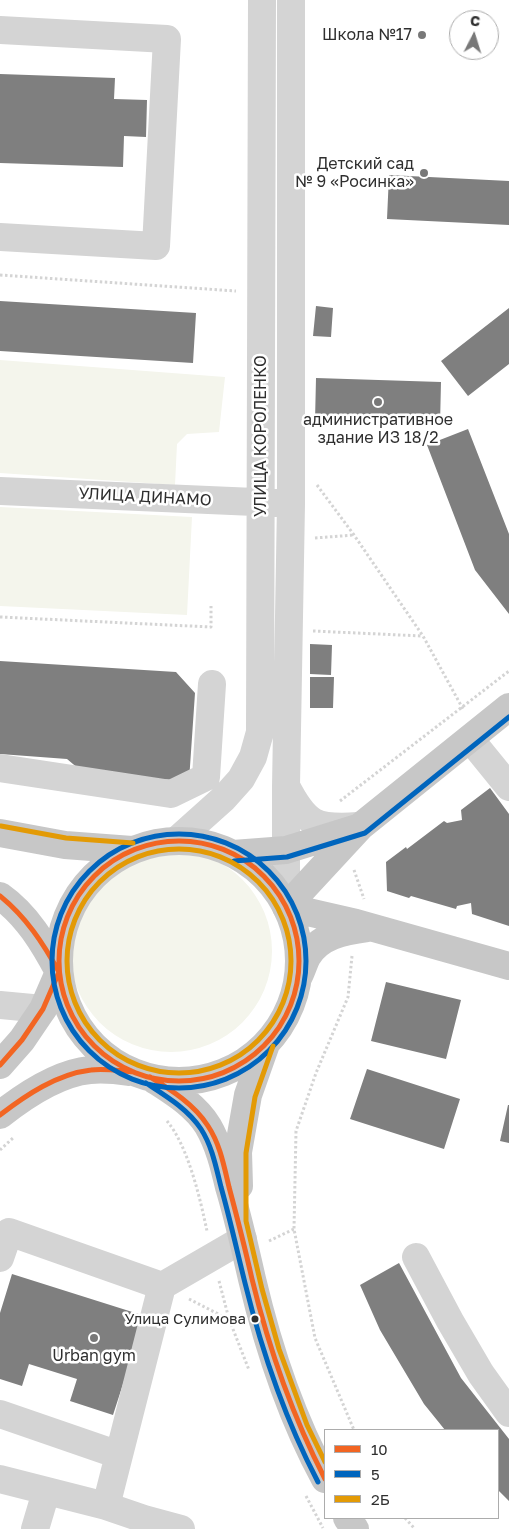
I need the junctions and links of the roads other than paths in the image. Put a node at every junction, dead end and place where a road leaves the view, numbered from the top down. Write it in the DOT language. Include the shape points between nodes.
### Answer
graph roads {
  1 [pos="262,0"];
  2 [pos="292,0"];
  3 [pos="0,30"];
  4 [pos="0,237"];
  5 [pos="0,491"];
  6 [pos="261,502"];
  7 [pos="291,504"];
  8 [pos="212,684"];
  9 [pos="489,723"];
  10 [pos="0,768"];
  11 [pos="286,786"];
  12 [pos="509,788"];
  13 [pos="361,826"];
  14 [pos="0,833"];
  15 [pos="176,841"];
  16 [pos="132,850"];
  17 [pos="286,850"];
  18 [pos="233,854"];
  19 [pos="0,896"];
  20 [pos="286,907"];
  21 [pos="360,927"];
  22 [pos="509,966"];
  23 [pos="59,972"];
  24 [pos="298,979"];
  25 [pos="0,1005"];
  26 [pos="43,1009"];
  27 [pos="266,1044"];
  28 [pos="0,1064"];
  29 [pos="142,1075"];
  30 [pos="0,1115"];
  31 [pos="241,1231"];
  32 [pos="416,1256"];
  33 [pos="0,1258"];
  34 [pos="162,1286"];
  35 [pos="509,1413"];
  36 [pos="0,1414"];
  37 [pos="120,1455"];
  38 [pos="324,1477"];
  39 [pos="0,1479"];
  40 [pos="46,1492"];
  41 [pos="106,1506"];
  42 [pos="143,1524"];
  43 [pos="35,1529"];
  44 [pos="181,1529"];
  1 -- 6 [label="street, УЛИЦА КОРОЛЕНКО"];
  2 -- 7 [label="street, УЛИЦА КОРОЛЕНКО"];
  3 -- 4 [label="street" via="167,40 156,246"];
  5 -- 6 [label="street, УЛИЦА ДИНАМО"];
  6 -- 7 [label="street, УЛИЦА ДИНАМО"];
  6 -- 15 [label="street, УЛИЦА КОРОЛЕНКО" via="260,732 253,757 241,779"];
  7 -- 11 [label="street, УЛИЦА КОРОЛЕНКО"];
  8 -- 10 [label="street" via="206,777 171,794"];
  9 -- 12 [label="street"];
  9 -- 13 [label="main road"];
  11 -- 13 [label="street" via="300,811 317,824 335,828"];
  11 -- 17 [label="street, УЛИЦА КОРОЛЕНКО"];
  13 -- 17 [label="main road"];
  13 -- 20 [label="main road"];
  14 -- 16 [label="main road" via="65,845"];
  15 -- 16 [label="main road"];
  15 -- 18 [label="main road" via="211,845"];
  16 -- 23 [label="main road" via="103,868 80,892 64,927"];
  17 -- 18 [label="main road"];
  17 -- 20 [label="street, УЛИЦА КОРОЛЕНКО"];
  18 -- 20 [label="main road" via="266,879"];
  19 -- 23 [label="main road" via="28,922"];
  20 -- 21 [label="main road"];
  20 -- 24 [label="main road" via="298,940"];
  21 -- 22 [label="main road"];
  21 -- 24 [label="main road" via="318,943 307,957"];
  23 -- 26 [label="main road"];
  23 -- 29 [label="main road" via="73,1018 90,1041 108,1058"];
  24 -- 27 [label="main road" via="292,1004"];
  25 -- 26 [label="street"];
  26 -- 28 [label="main road" via="22,1040"];
  27 -- 29 [label="main road" via="247,1060 214,1076 178,1081"];
  27 -- 31 [label="main road" via="248,1095 238,1152"];
  29 -- 30 [label="main road" via="108,1070 72,1074 16,1102"];
  29 -- 31 [label="main road" via="194,1108 207,1125 219,1148"];
  31 -- 34 [label="street"];
  31 -- 38 [label="main road" via="280,1375 300,1428"];
  32 -- 35 [label="street" via="463,1344"];
  33 -- 34 [label="street" via="9,1232"];
  34 -- 37 [label="street"];
  36 -- 37 [label="street"];
  37 -- 41 [label="street"];
  39 -- 40 [label="street"];
  40 -- 41 [label="street"];
  40 -- 43 [label="street"];
  41 -- 42 [label="street"];
  42 -- 44 [label="street"];
}
